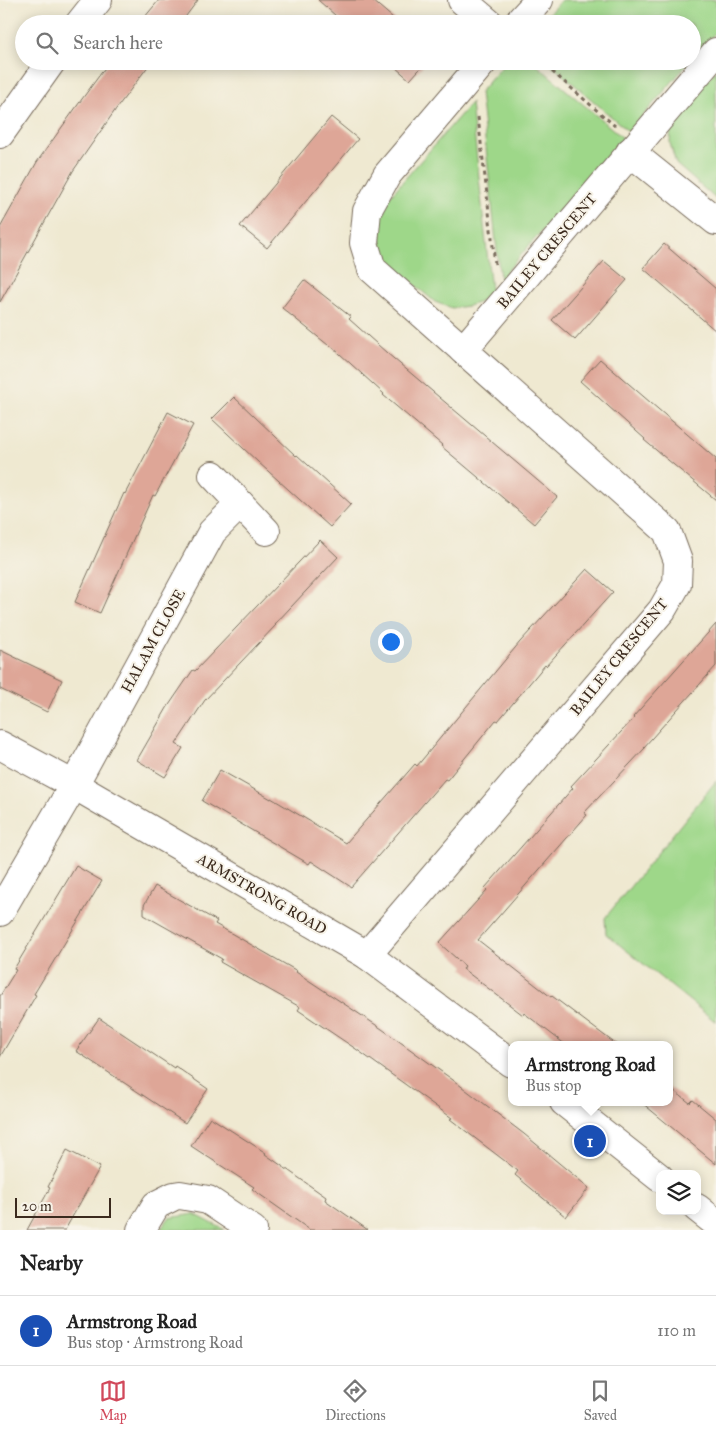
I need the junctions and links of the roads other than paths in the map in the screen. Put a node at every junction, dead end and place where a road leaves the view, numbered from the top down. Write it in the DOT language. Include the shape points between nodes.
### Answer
graph roads {
  1 [pos="98,0"];
  2 [pos="462,0"];
  3 [pos="539,0"];
  4 [pos="86,15"];
  5 [pos="480,15"];
  6 [pos="525,15"];
  7 [pos="716,52"];
  8 [pos="46,70"];
  9 [pos="476,70"];
  10 [pos="701,70"];
  11 [pos="701,70"];
  12 [pos="0,134"];
  13 [pos="634,148"];
  14 [pos="716,221"];
  15 [pos="463,350"];
  16 [pos="214,476"];
  17 [pos="240,504"];
  18 [pos="266,531"];
  19 [pos="0,745"];
  20 [pos="74,785"];
  21 [pos="0,912"];
  22 [pos="366,955"];
  23 [pos="508,1061"];
  24 [pos="569,1106"];
  25 [pos="656,1175"];
  26 [pos="701,1211"];
  27 [pos="716,1223"];
  28 [pos="141,1230"];
  29 [pos="253,1230"];
  1 -- 4 [label="street"];
  2 -- 5 [label="street"];
  3 -- 6 [label="street"];
  7 -- 10 [label="street, BAILEY CRESCENT"];
  8 -- 12 [label="street"];
  9 -- 15 [label="street, BAILEY CRESCENT" via="387,175 366,211 364,243 372,269"];
  11 -- 13 [label="street, BAILEY CRESCENT"];
  13 -- 14 [label="street"];
  13 -- 15 [label="street, BAILEY CRESCENT"];
  15 -- 22 [label="street, BAILEY CRESCENT" via="667,531 678,561 676,584 662,610"];
  16 -- 17 [label="street"];
  17 -- 18 [label="street"];
  17 -- 20 [label="street, HALAM CLOSE" via="212,532"];
  19 -- 20 [label="street, ARMSTRONG ROAD"];
  20 -- 21 [label="street, HALAM CLOSE"];
  20 -- 22 [label="street, ARMSTRONG ROAD"];
  22 -- 23 [label="street, ARMSTRONG ROAD"];
  24 -- 25 [label="street"];
  26 -- 27 [label="street"];
  28 -- 29 [label="street" via="156,1205 180,1195 208,1200"];
}
